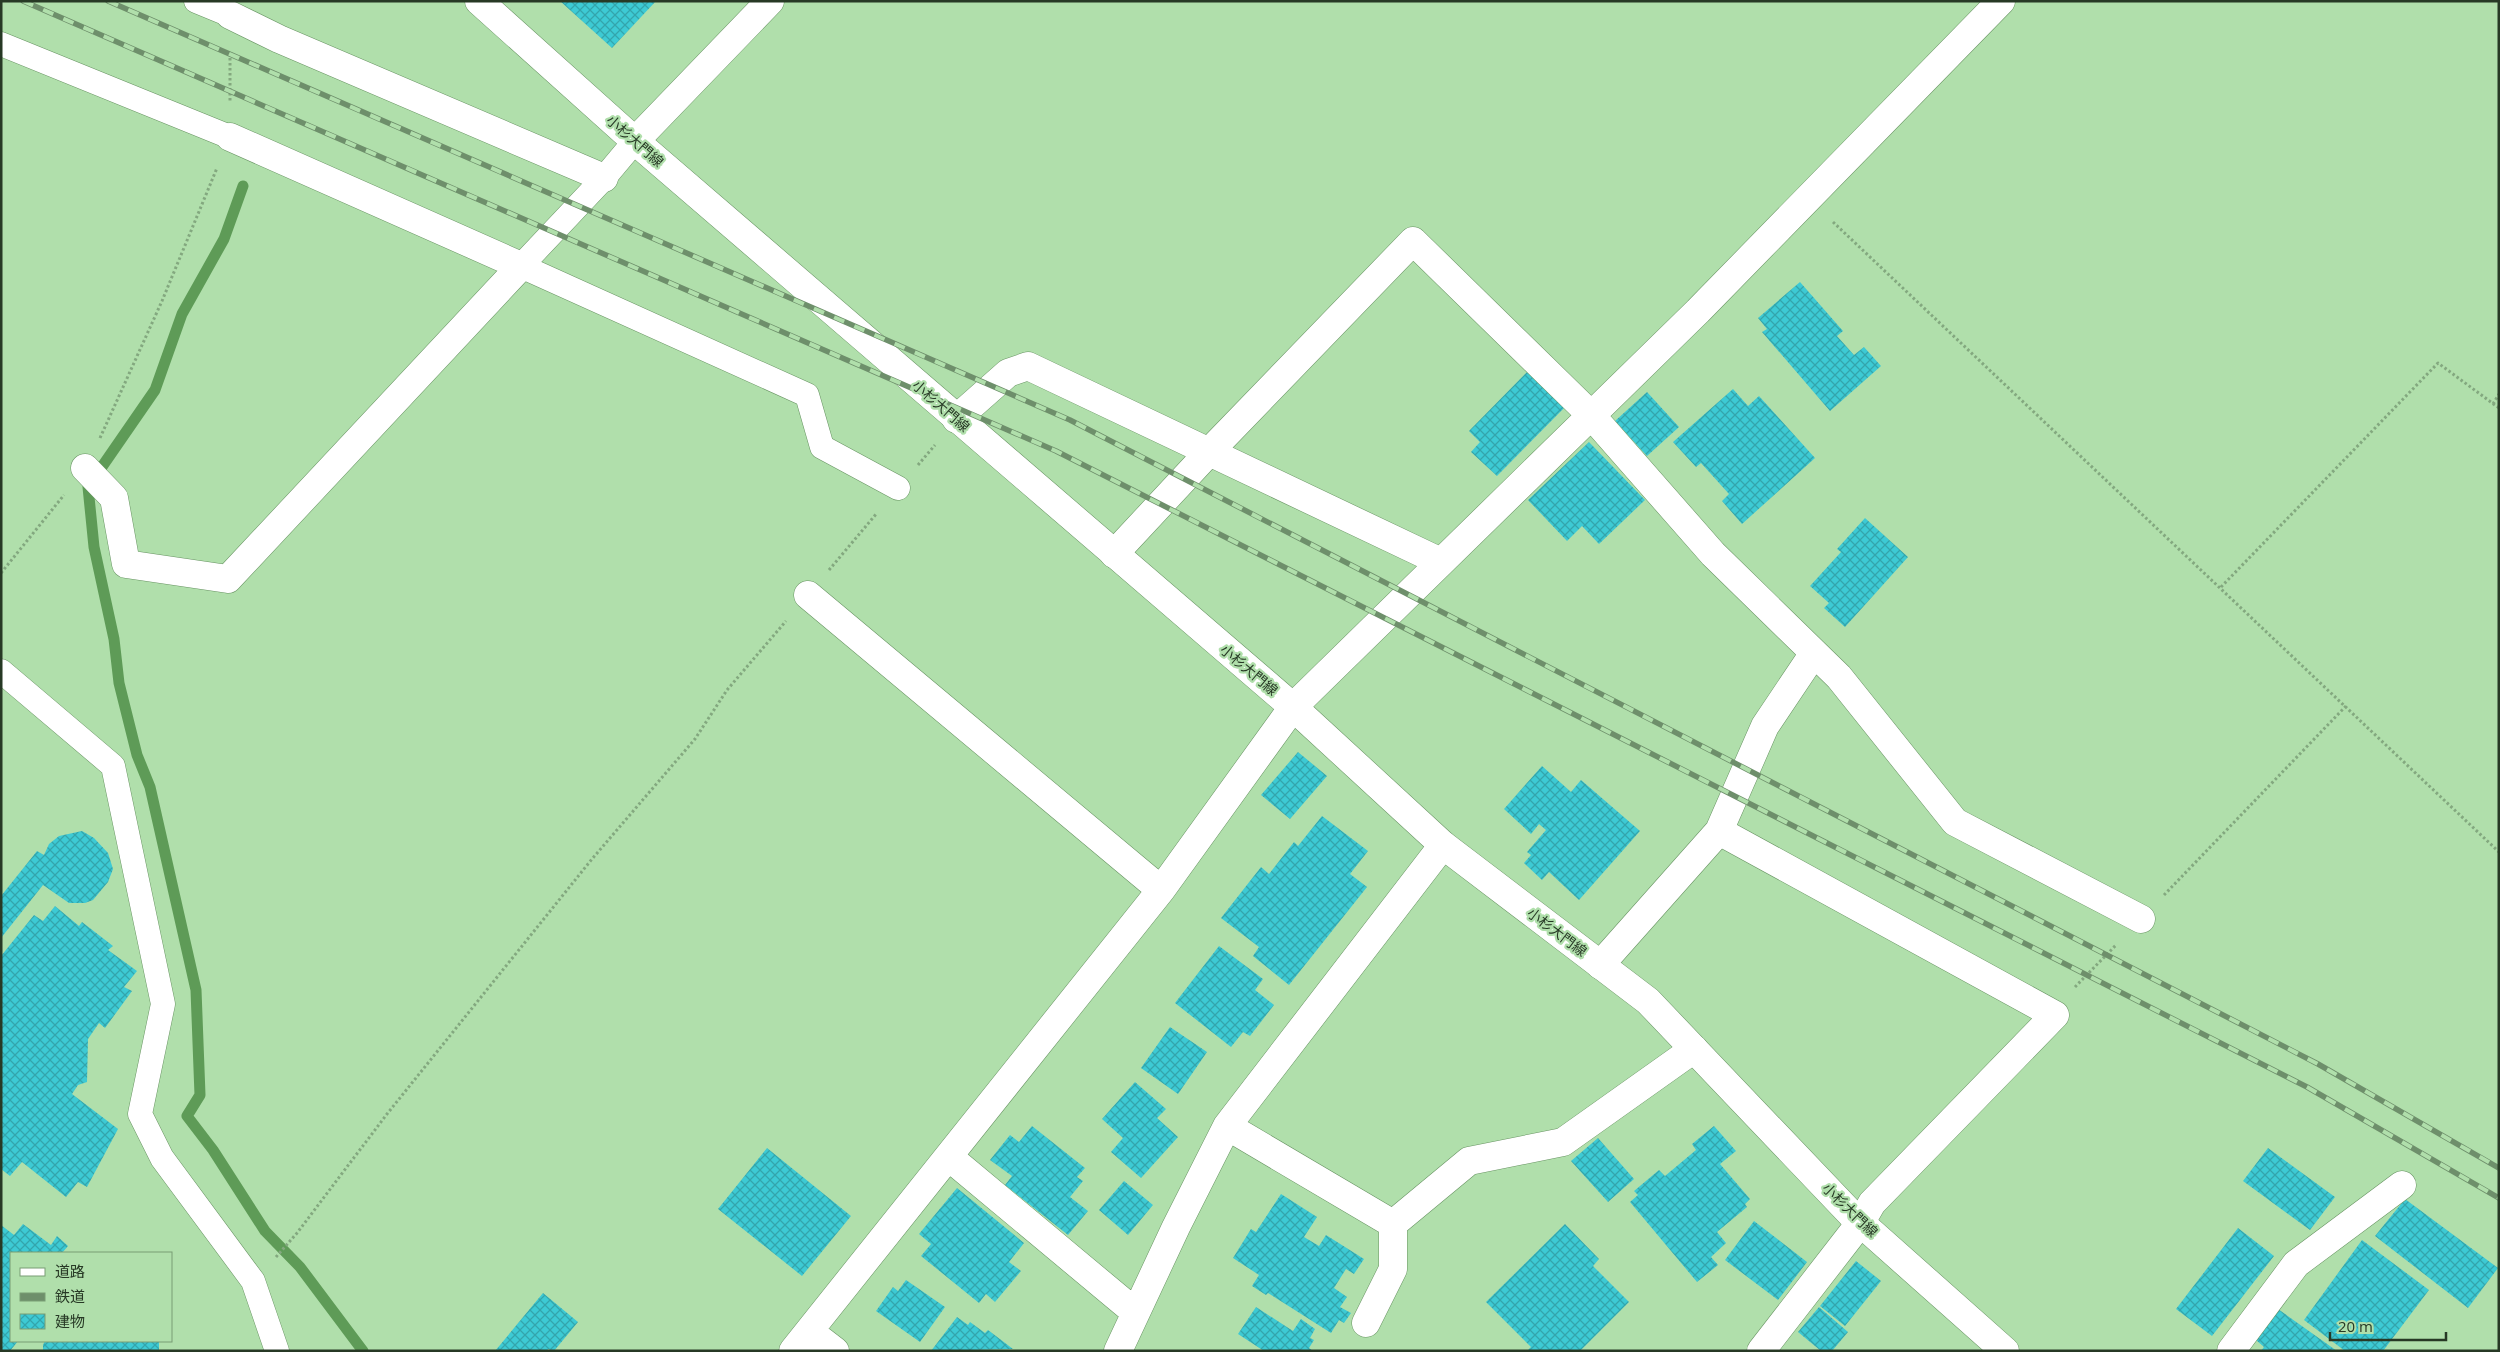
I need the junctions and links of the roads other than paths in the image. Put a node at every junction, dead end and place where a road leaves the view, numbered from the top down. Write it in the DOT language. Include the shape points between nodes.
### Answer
graph roads {
  1 [pos="196,1"];
  2 [pos="479,1"];
  3 [pos="770,1"];
  4 [pos="2000,1"];
  5 [pos="230,15"];
  6 [pos="1,44"];
  7 [pos="230,137"];
  8 [pos="635,141"];
  9 [pos="604,178"];
  10 [pos="520,266"];
  11 [pos="1591,416"];
  12 [pos="956,420"];
  13 [pos="1208,452"];
  14 [pos="86,468"];
  15 [pos="898,488"];
  16 [pos="1114,554"];
  17 [pos="1441,562"];
  18 [pos="808,595"];
  19 [pos="1814,653"];
  20 [pos="1,671"];
  21 [pos="1293,707"];
  22 [pos="1719,832"];
  23 [pos="1443,844"];
  24 [pos="1161,890"];
  25 [pos="2140,919"];
  26 [pos="1600,965"];
  27 [pos="1694,1049"];
  28 [pos="1227,1126"];
  29 [pos="949,1157"];
  30 [pos="2402,1185"];
  31 [pos="1861,1222"];
  32 [pos="1393,1224"];
  33 [pos="1135,1312"];
  34 [pos="1366,1323"];
  35 [pos="801,1341"];
  36 [pos="277,1351"];
  37 [pos="835,1351"];
  38 [pos="1118,1351"];
  39 [pos="1761,1351"];
  40 [pos="2005,1351"];
  41 [pos="2231,1351"];
  1 -- 5 [label="lane"];
  2 -- 8 [label="street, 小杉大門線"];
  3 -- 8 [label="street"];
  4 -- 11 [label="street" via="1698,311"];
  5 -- 9 [label="street"];
  6 -- 7 [label="lane"];
  7 -- 10 [label="street"];
  8 -- 9 [label="lane"];
  8 -- 12 [label="street, 小杉大門線"];
  9 -- 10 [label="lane"];
  10 -- 14 [label="street" via="228,579 126,564 114,498"];
  10 -- 15 [label="lane" via="807,395 822,447"];
  11 -- 13 [label="street" via="1413,241"];
  11 -- 17 [label="street"];
  11 -- 19 [label="street" via="1713,554"];
  12 -- 13 [label="street" via="1008,373 1028,366"];
  12 -- 16 [label="street, 小杉大門線"];
  13 -- 16 [label="street"];
  13 -- 17 [label="street"];
  16 -- 21 [label="street, 小杉大門線"];
  17 -- 21 [label="street"];
  18 -- 24 [label="street"];
  19 -- 22 [label="street" via="1765,726"];
  19 -- 25 [label="street" via="1839,677 1955,822"];
  20 -- 36 [label="lane" via="113,766 163,1004 140,1114 162,1158 253,1281"];
  21 -- 23 [label="street, 小杉大門線"];
  21 -- 24 [label="street"];
  22 -- 26 [label="street"];
  22 -- 31 [label="street" via="2055,1015 1872,1203"];
  23 -- 26 [label="street, 小杉大門線"];
  23 -- 28 [label="street"];
  24 -- 29 [label="street"];
  26 -- 27 [label="street, 小杉大門線" via="1648,1001"];
  27 -- 31 [label="street, 小杉大門線"];
  27 -- 32 [label="street" via="1563,1142 1469,1161"];
  28 -- 32 [label="street"];
  28 -- 33 [label="street"];
  29 -- 33 [label="street"];
  29 -- 35 [label="street"];
  30 -- 41 [label="street" via="2296,1264"];
  31 -- 39 [label="street"];
  31 -- 40 [label="street, 小杉大門線"];
  32 -- 34 [label="street" via="1393,1269"];
  33 -- 38 [label="street"];
  35 -- 37 [label="street"];
}
